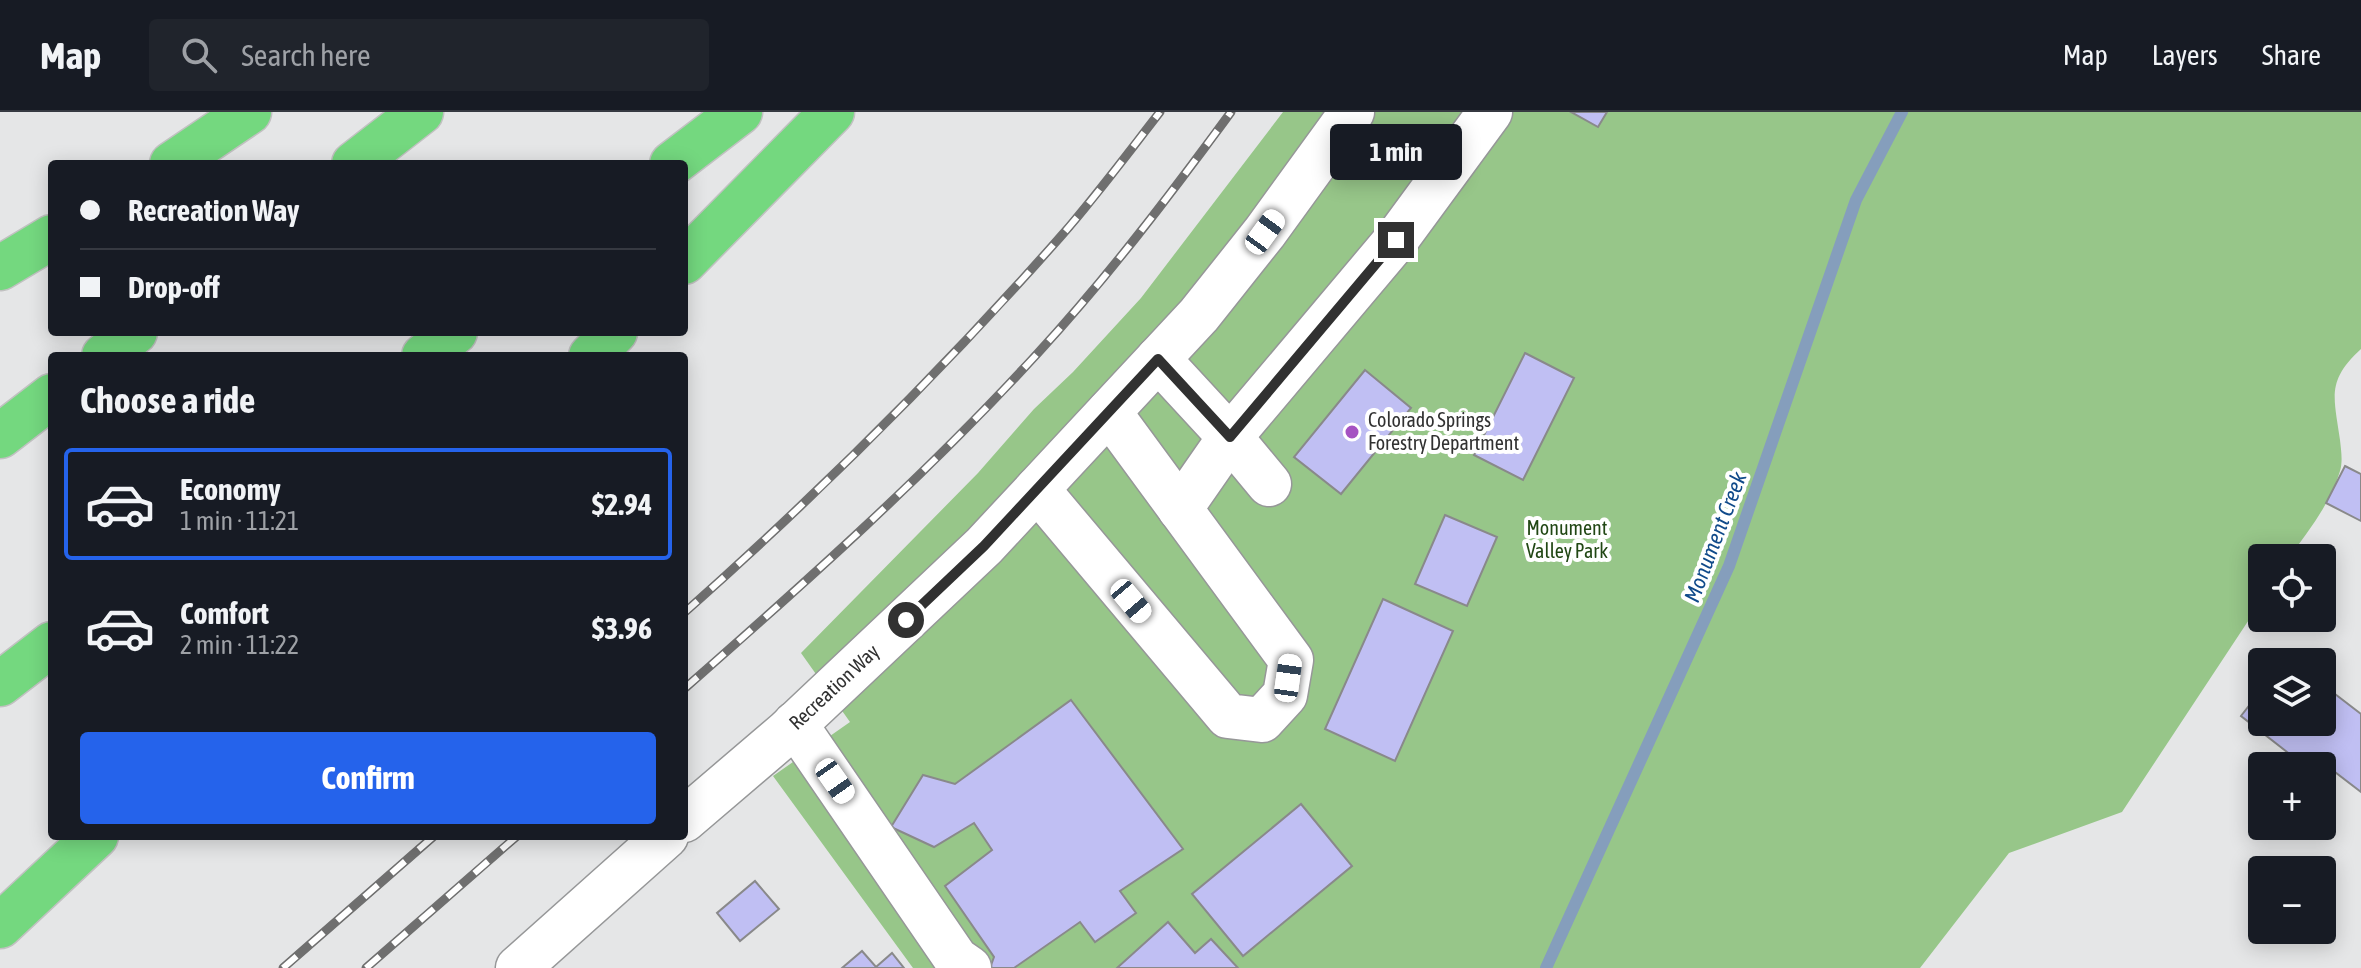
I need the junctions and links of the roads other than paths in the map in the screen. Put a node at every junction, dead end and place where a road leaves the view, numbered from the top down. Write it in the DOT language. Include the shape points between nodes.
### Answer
graph roads {
  1 [pos="249,112"];
  2 [pos="421,112"];
  3 [pos="740,112"];
  4 [pos="832,112"];
  5 [pos="1352,112"];
  6 [pos="1490,112"];
  7 [pos="178,160"];
  8 [pos="359,160"];
  9 [pos="677,160"];
  10 [pos="48,239"];
  11 [pos="688,258"];
  12 [pos="0,268"];
  13 [pos="130,336"];
  14 [pos="450,336"];
  15 [pos="611,336"];
  16 [pos="109,352"];
  17 [pos="429,352"];
  18 [pos="595,352"];
  19 [pos="1158,359"];
  20 [pos="48,399"];
  21 [pos="1109,412"];
  22 [pos="0,436"];
  23 [pos="1230,437"];
  24 [pos="1269,484"];
  25 [pos="1037,489"];
  26 [pos="1180,509"];
  27 [pos="48,647"];
  28 [pos="0,684"];
  29 [pos="795,724"];
  30 [pos="688,817"];
  31 [pos="92,840"];
  32 [pos="662,840"];
  33 [pos="0,926"];
  34 [pos="518,968"];
  35 [pos="969,968"];
  1 -- 7 [label="highway"];
  2 -- 8 [label="highway"];
  3 -- 9 [label="highway"];
  4 -- 11 [label="highway"];
  5 -- 19 [label="street, Recreation Way" via="1265,232"];
  6 -- 23 [label="street" via="1396,240"];
  10 -- 12 [label="highway"];
  13 -- 16 [label="highway"];
  14 -- 17 [label="highway"];
  15 -- 18 [label="highway"];
  19 -- 21 [label="street, Recreation Way"];
  19 -- 23 [label="street"];
  20 -- 22 [label="highway"];
  21 -- 25 [label="street, Recreation Way"];
  21 -- 26 [label="street"];
  23 -- 24 [label="street"];
  23 -- 26 [label="street"];
  25 -- 26 [label="street" via="1228,716 1262,720 1285,695 1291,660"];
  25 -- 29 [label="street, Recreation Way"];
  27 -- 28 [label="highway"];
  29 -- 30 [label="street, Recreation Way"];
  29 -- 35 [label="street" via="956,959"];
  31 -- 33 [label="highway"];
  32 -- 34 [label="street"];
}
